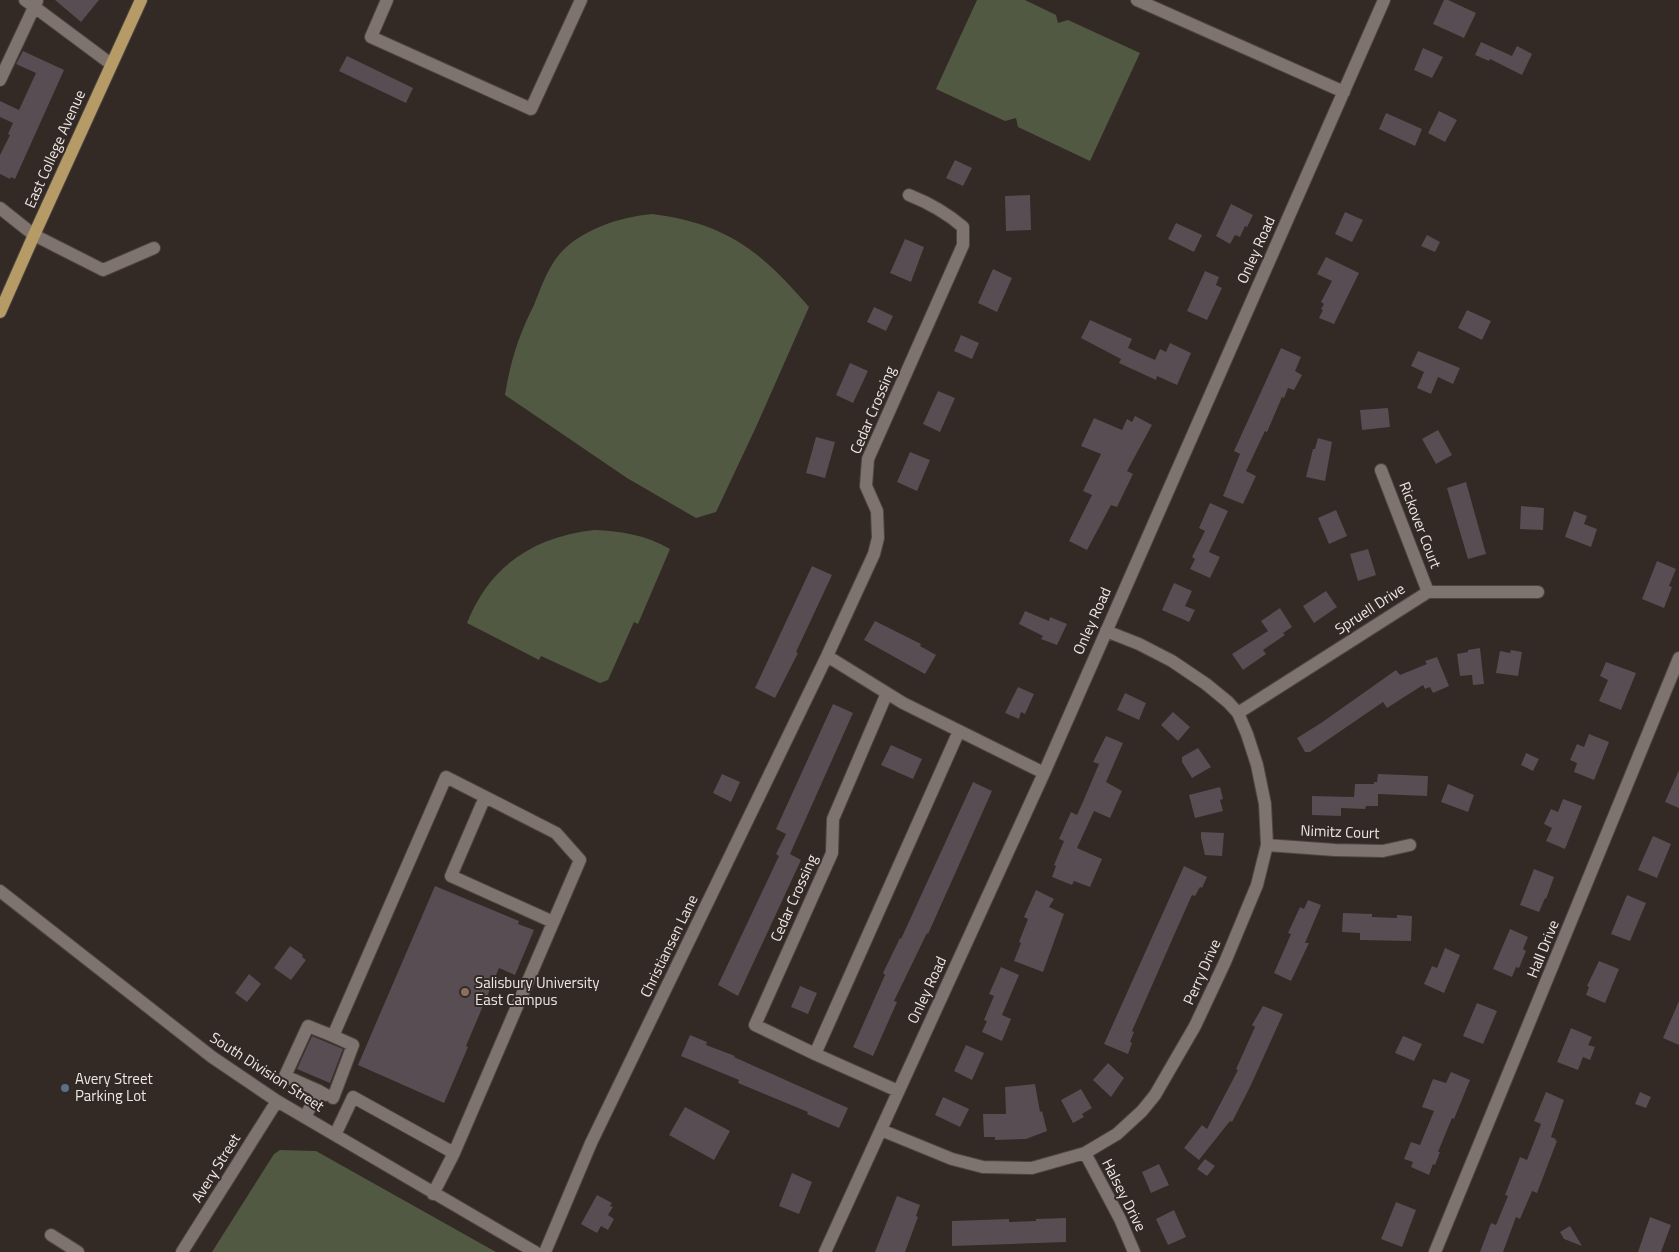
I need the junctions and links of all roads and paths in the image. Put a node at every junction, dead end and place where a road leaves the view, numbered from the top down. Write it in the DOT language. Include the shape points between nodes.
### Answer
graph roads {
  1 [pos="141,0"];
  2 [pos="387,0"];
  3 [pos="581,0"];
  4 [pos="1137,0"];
  5 [pos="1384,0"];
  6 [pos="32,2"];
  7 [pos="111,64"];
  8 [pos="0,80"];
  9 [pos="1344,92"];
  10 [pos="909,195"];
  11 [pos="0,208"];
  12 [pos="34,234"];
  13 [pos="154,248"];
  14 [pos="0,312"];
  15 [pos="1381,470"];
  16 [pos="1428,592"];
  17 [pos="1538,592"];
  18 [pos="1106,631"];
  19 [pos="827,656"];
  20 [pos="1679,658"];
  21 [pos="887,693"];
  22 [pos="1238,714"];
  23 [pos="959,731"];
  24 [pos="1044,773"];
  25 [pos="485,797"];
  26 [pos="1267,845"];
  27 [pos="1410,845"];
  28 [pos="0,891"];
  29 [pos="553,922"];
  30 [pos="333,1036"];
  31 [pos="815,1054"];
  32 [pos="318,1091"];
  33 [pos="898,1091"];
  34 [pos="353,1097"];
  35 [pos="333,1098"];
  36 [pos="278,1101"];
  37 [pos="305,1117"];
  38 [pos="881,1130"];
  39 [pos="335,1135"];
  40 [pos="1084,1152"];
  41 [pos="454,1153"];
  42 [pos="433,1194"];
  43 [pos="51,1235"];
  44 [pos="78,1252"];
  45 [pos="182,1252"];
  46 [pos="534,1252"];
  47 [pos="545,1252"];
  48 [pos="825,1252"];
  49 [pos="1134,1252"];
  50 [pos="1435,1252"];
  1 -- 7 [label="main road, East College Avenue"];
  2 -- 3 [label="street" via="371,37 531,109"];
  4 -- 9 [label="street"];
  5 -- 9 [label="street, Onley Road"];
  6 -- 7 [label="street"];
  6 -- 8 [label="street"];
  7 -- 12 [label="main road, East College Avenue"];
  9 -- 18 [label="street, Onley Road"];
  10 -- 19 [label="street, Cedar Crossing" via="951,216 963,227 963,245 868,460 866,486 877,511 878,538 874,554"];
  11 -- 12 [label="street"];
  12 -- 13 [label="street" via="103,270"];
  12 -- 14 [label="main road, East College Avenue"];
  15 -- 16 [label="street, Rickover Court"];
  16 -- 17 [label="street, Spruell Drive"];
  16 -- 22 [label="street, Spruell Drive"];
  18 -- 22 [label="street, Perry Drive" via="1172,661 1216,692"];
  18 -- 24 [label="street, Onley Road"];
  19 -- 21 [label="street"];
  19 -- 47 [label="street, Christiansen Lane" via="591,1143"];
  20 -- 50 [label="street, Hall Drive"];
  21 -- 23 [label="street"];
  21 -- 31 [label="street, Cedar Crossing" via="833,819 832,853 755,1025"];
  22 -- 26 [label="street, Perry Drive" via="1257,765 1265,804"];
  23 -- 24 [label="street"];
  23 -- 31 [label="street"];
  24 -- 33 [label="street, Onley Road"];
  25 -- 29 [label="street" via="556,833 580,860"];
  25 -- 29 [label="street" via="451,876"];
  25 -- 30 [label="street" via="446,777"];
  26 -- 27 [label="street, Nimitz Court" via="1383,851"];
  26 -- 40 [label="street, Perry Drive" via="1257,885 1225,962 1195,1026 1156,1095 1117,1134"];
  28 -- 36 [label="street, South Division Street" via="212,1057"];
  29 -- 41 [label="street"];
  30 -- 32 [label="street" via="308,1026 284,1076"];
  30 -- 35 [label="street" via="353,1045"];
  31 -- 33 [label="street, Cedar Crossing"];
  32 -- 35 [label="street"];
  32 -- 37 [label="street"];
  33 -- 38 [label="street, Onley Road"];
  34 -- 35 [label="street"];
  34 -- 39 [label="street"];
  34 -- 41 [label="street"];
  36 -- 37 [label="street, South Division Street"];
  36 -- 45 [label="street, Avery Street"];
  37 -- 39 [label="street, South Division Street"];
  38 -- 40 [label="street, Perry Drive" via="952,1160 983,1167 1032,1168"];
  38 -- 48 [label="street, Onley Road"];
  39 -- 42 [label="street, South Division Street"];
  40 -- 49 [label="street, Halsey Drive"];
  41 -- 42 [label="street"];
  42 -- 46 [label="street, South Division Street"];
  43 -- 44 [label="street"];
}
